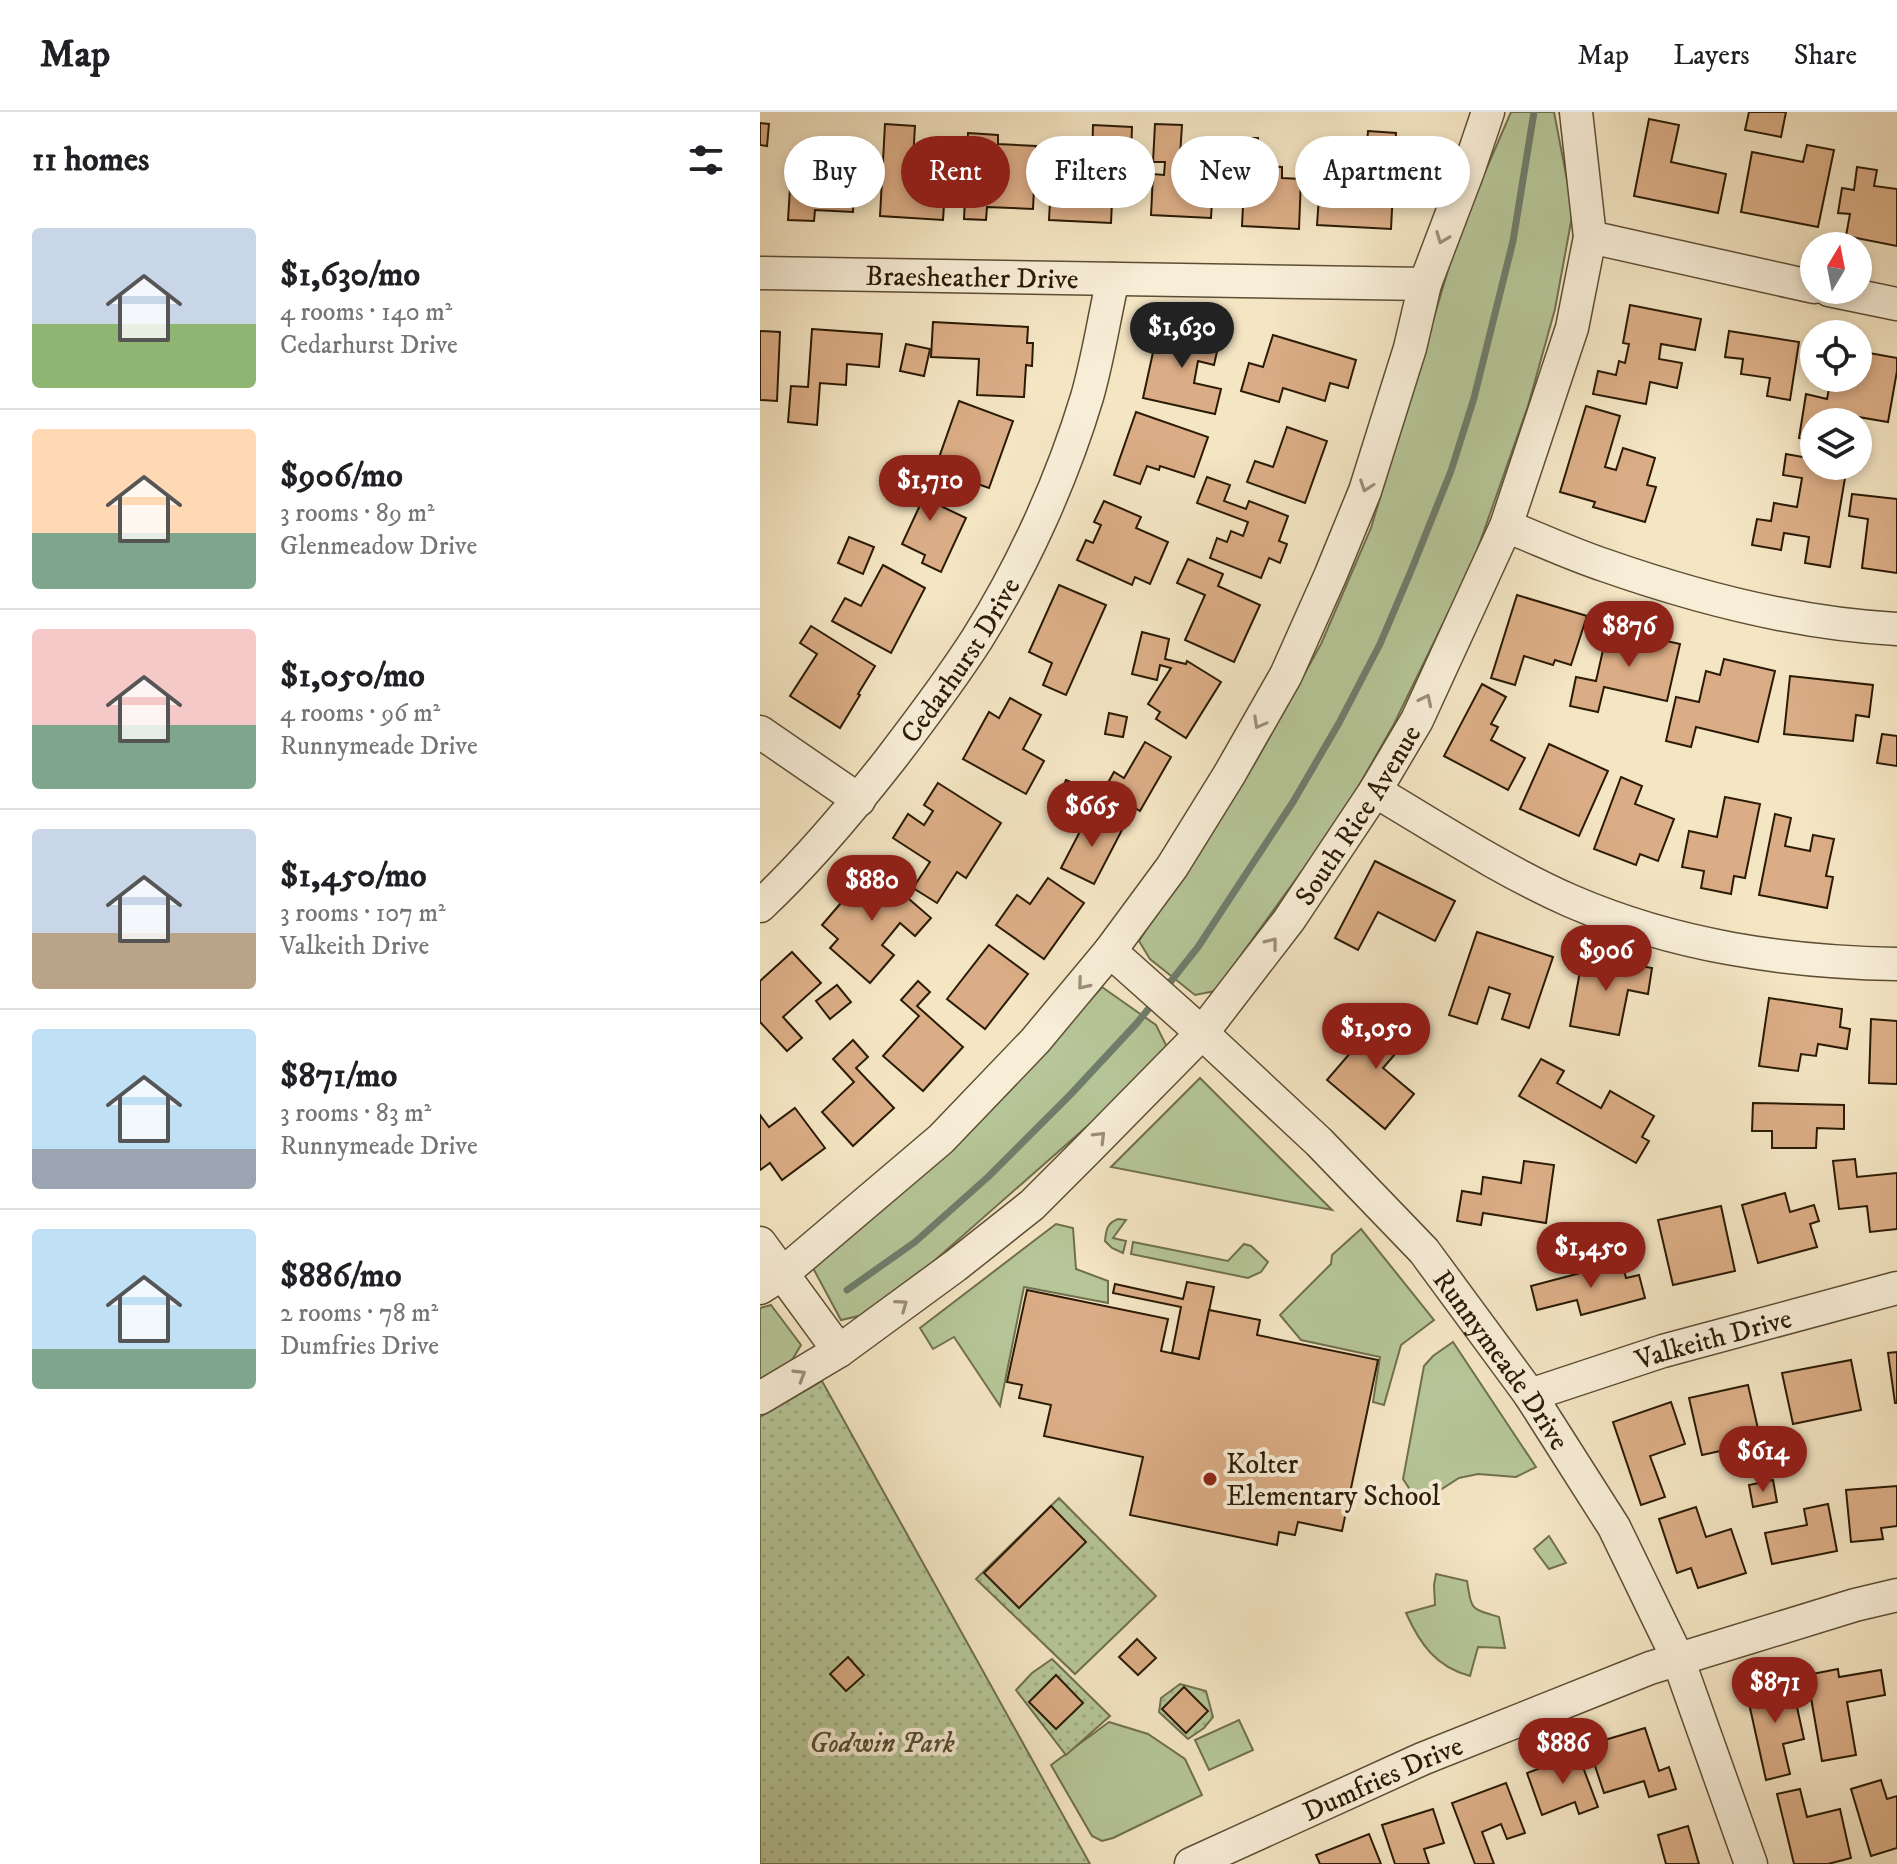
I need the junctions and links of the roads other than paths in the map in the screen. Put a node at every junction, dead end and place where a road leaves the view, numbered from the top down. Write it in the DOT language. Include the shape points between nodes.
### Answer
graph roads {
  1 [pos="1488,112"];
  2 [pos="1576,112"];
  3 [pos="1590,237"];
  4 [pos="760,273"];
  5 [pos="1113,279"];
  6 [pos="1425,284"];
  7 [pos="1800,284"];
  8 [pos="1872,299"];
  9 [pos="1897,304"];
  10 [pos="1506,526"];
  11 [pos="1897,629"];
  12 [pos="760,732"];
  13 [pos="1375,791"];
  14 [pos="859,800"];
  15 [pos="760,906"];
  16 [pos="1110,951"];
  17 [pos="1897,964"];
  18 [pos="1202,1033"];
  19 [pos="760,1243"];
  20 [pos="771,1281"];
  21 [pos="1897,1288"];
  22 [pos="839,1351"];
  23 [pos="1530,1395"];
  24 [pos="760,1398"];
  25 [pos="1897,1595"];
  26 [pos="1678,1659"];
  27 [pos="1191,1864"];
  28 [pos="1751,1864"];
  1 -- 6 [label="street, one-way"];
  2 -- 3 [label="street, South Rice Avenue"];
  3 -- 7 [label="street"];
  3 -- 10 [label="street, South Rice Avenue" via="1572,328"];
  4 -- 5 [label="street, Braesheather Drive"];
  5 -- 6 [label="street, Braesheather Drive"];
  5 -- 14 [label="street, Cedarhurst Drive" via="1087,396 1020,561 970,649"];
  6 -- 16 [label="street, one-way" via="1365,491 1286,675 1172,867"];
  8 -- 9 [label="street"];
  10 -- 11 [label="street" via="1601,564 1744,607"];
  13 -- 10 [label="street, South Rice Avenue, one-way" via="1417,720"];
  12 -- 14 [label="street"];
  13 -- 17 [label="street" via="1523,878 1613,918 1711,946 1770,956"];
  18 -- 13 [label="street, South Rice Avenue, one-way" via="1289,920"];
  14 -- 15 [label="street, Cedarhurst Drive"];
  16 -- 18 [label="street, Runnymeade Drive"];
  16 -- 20 [label="street, one-way" via="1035,1041 941,1139"];
  22 -- 18 [label="street, South Rice Avenue, one-way" via="1032,1205"];
  18 -- 23 [label="street, Runnymeade Drive" via="1319,1142 1424,1251"];
  19 -- 20 [label="street"];
  20 -- 22 [label="street"];
  21 -- 23 [label="street, Valkeith Drive" via="1663,1351"];
  24 -- 22 [label="street, South Rice Avenue, one-way"];
  23 -- 26 [label="street, Runnymeade Drive" via="1614,1527"];
  25 -- 26 [label="street, Dumfries Drive"];
  26 -- 27 [label="street, Dumfries Drive" via="1422,1759"];
  26 -- 28 [label="street, Runnymeade Drive"];
}
